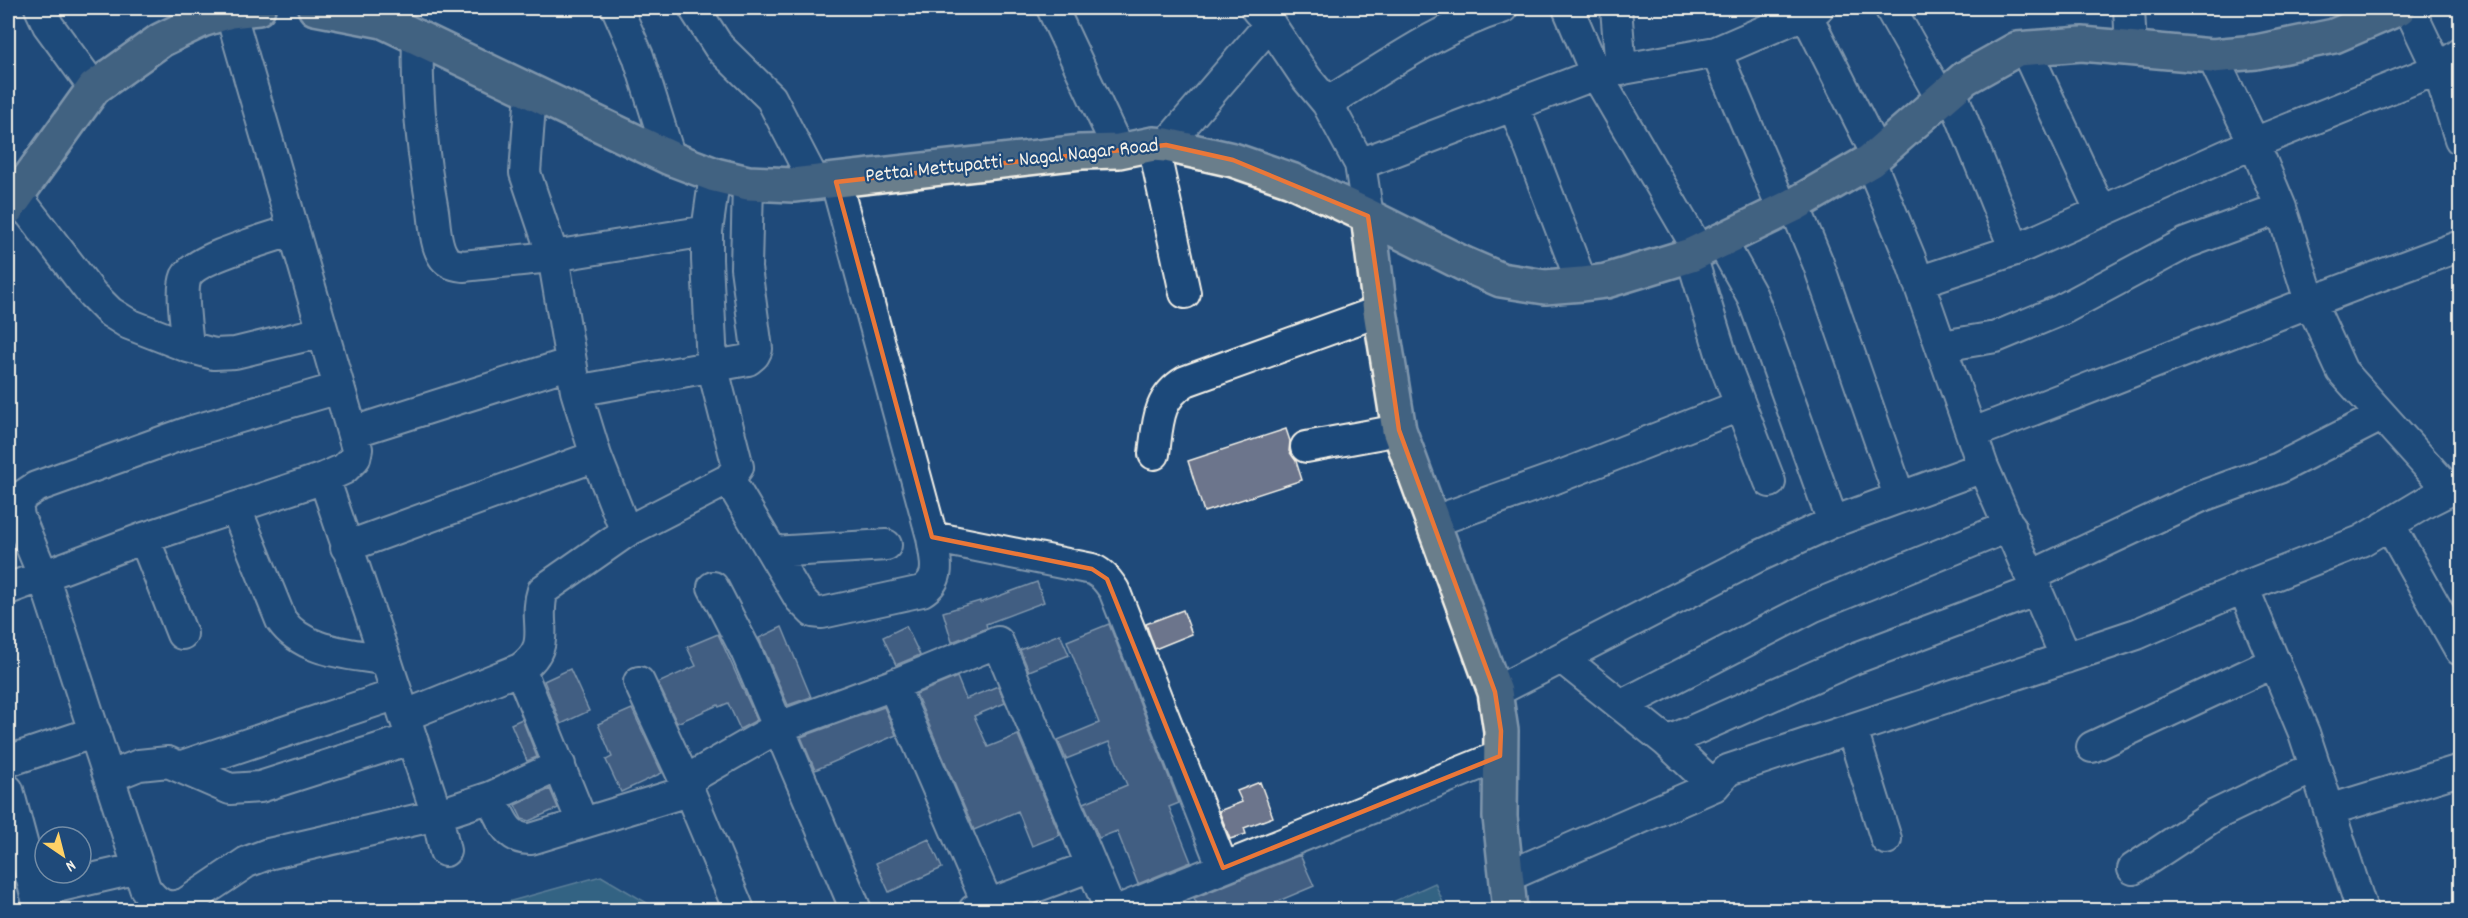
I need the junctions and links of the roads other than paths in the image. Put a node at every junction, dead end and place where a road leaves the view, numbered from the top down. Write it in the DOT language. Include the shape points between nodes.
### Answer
graph roads {
  1 [pos="40,8"];
  2 [pos="315,8"];
  3 [pos="617,8"];
  4 [pos="694,8"];
  5 [pos="1052,8"];
  6 [pos="1502,8"];
  7 [pos="1568,8"];
  8 [pos="1616,8"];
  9 [pos="1890,8"];
  10 [pos="2129,8"];
  11 [pos="2399,8"];
  12 [pos="2409,8"];
  13 [pos="244,9"];
  14 [pos="1812,11"];
  15 [pos="1263,13"];
  16 [pos="418,36"];
  17 [pos="2025,48"];
  18 [pos="2131,49"];
  19 [pos="1716,52"];
  20 [pos="2212,56"];
  21 [pos="2449,62"];
  22 [pos="1608,72"];
  23 [pos="94,88"];
  24 [pos="531,92"];
  25 [pos="1947,96"];
  26 [pos="1327,103"];
  27 [pos="1514,106"];
  28 [pos="2460,139"];
  29 [pos="2254,143"];
  30 [pos="1160,145"];
  31 [pos="1119,151"];
  32 [pos="670,158"];
  33 [pos="1874,158"];
  34 [pos="1360,164"];
  35 [pos="715,175"];
  36 [pos="748,183"];
  37 [pos="825,183"];
  38 [pos="12,201"];
  39 [pos="1788,208"];
  40 [pos="2281,208"];
  41 [pos="2101,212"];
  42 [pos="1368,216"];
  43 [pos="292,230"];
  44 [pos="707,231"];
  45 [pos="2460,246"];
  46 [pos="1703,248"];
  47 [pos="2015,250"];
  48 [pos="553,256"];
  49 [pos="1918,282"];
  50 [pos="1582,284"];
  51 [pos="1185,293"];
  52 [pos="2310,301"];
  53 [pos="1380,311"];
  54 [pos="321,332"];
  55 [pos="1942,346"];
  56 [pos="188,347"];
  57 [pos="712,365"];
  58 [pos="573,377"];
  59 [pos="339,388"];
  60 [pos="1739,406"];
  61 [pos="2381,416"];
  62 [pos="1399,430"];
  63 [pos="353,432"];
  64 [pos="1973,433"];
  65 [pos="1306,447"];
  66 [pos="1154,454"];
  67 [pos="596,456"];
  68 [pos="1983,467"];
  69 [pos="324,478"];
  70 [pos="729,479"];
  71 [pos="1770,482"];
  72 [pos="2455,488"];
  73 [pos="1899,496"];
  74 [pos="236,509"];
  75 [pos="1432,522"];
  76 [pos="1833,522"];
  77 [pos="2389,524"];
  78 [pos="2010,526"];
  79 [pos="626,532"];
  80 [pos="933,537"];
  81 [pos="144,538"];
  82 [pos="886,545"];
  83 [pos="346,547"];
  84 [pos="772,552"];
  85 [pos="43,575"];
  86 [pos="2034,583"];
  87 [pos="713,587"];
  88 [pos="2243,587"];
  89 [pos="8,589"];
  90 [pos="182,634"];
  91 [pos="2460,650"];
  92 [pos="1562,658"];
  93 [pos="2066,658"];
  94 [pos="386,660"];
  95 [pos="2275,662"];
  96 [pos="520,669"];
  97 [pos="639,682"];
  98 [pos="893,685"];
  99 [pos="1495,692"];
  100 [pos="1622,705"];
  101 [pos="404,717"];
  102 [pos="779,727"];
  103 [pos="1852,730"];
  104 [pos="95,732"];
  105 [pos="1667,742"];
  106 [pos="2092,747"];
  107 [pos="1500,756"];
  108 [pos="8,761"];
  109 [pos="560,765"];
  110 [pos="182,766"];
  111 [pos="2316,767"];
  112 [pos="2459,776"];
  113 [pos="109,777"];
  114 [pos="687,786"];
  115 [pos="1714,786"];
  116 [pos="8,790"];
  117 [pos="491,797"];
  118 [pos="2330,810"];
  119 [pos="437,815"];
  120 [pos="582,822"];
  121 [pos="1886,839"];
  122 [pos="445,851"];
  123 [pos="1091,866"];
  124 [pos="139,868"];
  125 [pos="1222,868"];
  126 [pos="2133,868"];
  127 [pos="1506,877"];
  128 [pos="38,901"];
  129 [pos="981,908"];
  130 [pos="739,910"];
  131 [pos="856,910"];
  132 [pos="1110,910"];
  133 [pos="1119,910"];
  134 [pos="1510,910"];
  135 [pos="2362,910"];
  1 -- 23 [label="street"];
  2 -- 16 [label="main road, Pettai Mettupatti - Nagal Nagar Road" via="383,21"];
  3 -- 32 [label="street" via="638,56"];
  4 -- 37 [label="street" via="719,47 771,98"];
  5 -- 31 [label="street"];
  6 -- 26 [label="street" via="1454,28"];
  7 -- 22 [label="street"];
  8 -- 22 [label="street"];
  9 -- 25 [label="street"];
  10 -- 18 [label="street"];
  11 -- 20 [label="main road, Pettai Mettupatti - Nagal Nagar Road" via="2334,36 2256,52"];
  12 -- 21 [label="street"];
  13 -- 23 [label="main road" via="202,20 161,40"];
  13 -- 43 [label="street"];
  14 -- 19 [label="street"];
  14 -- 33 [label="street"];
  15 -- 26 [label="street"];
  15 -- 30 [label="street"];
  16 -- 24 [label="main road, Pettai Mettupatti - Nagal Nagar Road"];
  16 -- 48 [label="street" via="423,156 443,257 453,265 463,266"];
  17 -- 18 [label="main road, Pettai Mettupatti - Nagal Nagar Road" via="2082,44"];
  17 -- 25 [label="main road, Pettai Mettupatti - Nagal Nagar Road" via="1965,78"];
  17 -- 41 [label="street"];
  18 -- 20 [label="main road, Pettai Mettupatti - Nagal Nagar Road"];
  19 -- 22 [label="street"];
  19 -- 39 [label="street"];
  20 -- 29 [label="street"];
  21 -- 28 [label="street"];
  21 -- 29 [label="street"];
  22 -- 27 [label="street"];
  22 -- 46 [label="street"];
  23 -- 38 [label="main road"];
  24 -- 32 [label="main road, Pettai Mettupatti - Nagal Nagar Road"];
  24 -- 48 [label="street" via="525,172"];
  25 -- 33 [label="main road, Pettai Mettupatti - Nagal Nagar Road"];
  25 -- 47 [label="street"];
  26 -- 34 [label="street"];
  27 -- 34 [label="street"];
  27 -- 50 [label="street"];
  29 -- 40 [label="street"];
  29 -- 41 [label="street"];
  30 -- 31 [label="main road, Pettai Mettupatti - Nagal Nagar Road"];
  30 -- 42 [label="main road, Pettai Mettupatti - Nagal Nagar Road" via="1233,160 1291,180"];
  30 -- 51 [label="street"];
  31 -- 37 [label="main road, Pettai Mettupatti - Nagal Nagar Road" via="1082,152"];
  32 -- 35 [label="main road, Pettai Mettupatti - Nagal Nagar Road"];
  33 -- 39 [label="main road, Pettai Mettupatti - Nagal Nagar Road"];
  33 -- 49 [label="street"];
  34 -- 42 [label="street"];
  35 -- 36 [label="main road, Pettai Mettupatti - Nagal Nagar Road"];
  35 -- 44 [label="street"];
  36 -- 37 [label="main road, Pettai Mettupatti - Nagal Nagar Road"];
  36 -- 57 [label="street" via="746,268 757,349 748,360"];
  37 -- 80 [label="street"];
  38 -- 56 [label="street" via="110,312 129,324"];
  39 -- 46 [label="main road, Pettai Mettupatti - Nagal Nagar Road"];
  39 -- 73 [label="street" via="1818,263"];
  40 -- 52 [label="street"];
  40 -- 55 [label="street" via="2186,243 2061,310 1996,337"];
  41 -- 47 [label="street"];
  42 -- 50 [label="main road, Pettai Mettupatti - Nagal Nagar Road" via="1501,280 1545,286"];
  42 -- 53 [label="main road"];
  43 -- 54 [label="street"];
  43 -- 56 [label="street" via="192,268 184,289"];
  44 -- 48 [label="street"];
  44 -- 57 [label="street"];
  45 -- 52 [label="street"];
  46 -- 50 [label="main road, Pettai Mettupatti - Nagal Nagar Road" via="1605,281"];
  46 -- 60 [label="street"];
  46 -- 76 [label="street" via="1752,296"];
  47 -- 49 [label="street"];
  48 -- 58 [label="street"];
  49 -- 55 [label="street"];
  52 -- 61 [label="street" via="2342,371"];
  52 -- 64 [label="street"];
  53 -- 62 [label="main road"];
  53 -- 66 [label="street" via="1175,387 1165,398"];
  54 -- 56 [label="street" via="235,353 214,354"];
  54 -- 59 [label="street"];
  55 -- 64 [label="street"];
  57 -- 58 [label="street"];
  57 -- 70 [label="street" via="737,458 738,467"];
  58 -- 63 [label="street"];
  58 -- 67 [label="street"];
  59 -- 63 [label="street"];
  59 -- 85 [label="street" via="189,432 36,487 17,506"];
  60 -- 71 [label="street"];
  60 -- 75 [label="street"];
  61 -- 72 [label="street"];
  61 -- 86 [label="street" via="2279,468 2200,497"];
  62 -- 65 [label="street"];
  62 -- 75 [label="main road"];
  63 -- 69 [label="street" via="355,458 344,469"];
  64 -- 68 [label="street"];
  67 -- 79 [label="street"];
  67 -- 83 [label="street"];
  68 -- 73 [label="street"];
  68 -- 78 [label="street"];
  69 -- 74 [label="street"];
  69 -- 83 [label="street"];
  70 -- 79 [label="street"];
  70 -- 84 [label="street"];
  72 -- 77 [label="street"];
  73 -- 76 [label="street"];
  74 -- 81 [label="street"];
  74 -- 94 [label="street" via="281,620 290,633 325,648"];
  75 -- 99 [label="main road"];
  76 -- 92 [label="street"];
  77 -- 88 [label="street" via="2361,541"];
  77 -- 91 [label="street"];
  78 -- 86 [label="street"];
  78 -- 100 [label="street" via="1814,606"];
  79 -- 96 [label="street" via="543,590 539,602 539,651"];
  80 -- 84 [label="street" via="936,571 930,586 822,613 805,606"];
  80 -- 125 [label="street" via="1092,569 1107,579"];
  81 -- 85 [label="street"];
  81 -- 90 [label="street"];
  82 -- 84 [label="street"];
  83 -- 94 [label="street"];
  85 -- 89 [label="street"];
  85 -- 104 [label="street"];
  86 -- 93 [label="street"];
  86 -- 105 [label="street"];
  87 -- 102 [label="street"];
  88 -- 93 [label="street" via="2137,634"];
  88 -- 95 [label="street"];
  92 -- 99 [label="street"];
  92 -- 100 [label="street"];
  93 -- 103 [label="street"];
  94 -- 101 [label="street"];
  95 -- 106 [label="street"];
  95 -- 111 [label="street"];
  96 -- 101 [label="street"];
  96 -- 109 [label="street"];
  97 -- 114 [label="street"];
  98 -- 102 [label="street"];
  98 -- 123 [label="street" via="998,642"];
  98 -- 129 [label="street"];
  99 -- 107 [label="main road"];
  100 -- 105 [label="street"];
  101 -- 110 [label="street"];
  101 -- 110 [label="street" via="251,788 230,789"];
  101 -- 119 [label="street"];
  102 -- 114 [label="street"];
  102 -- 131 [label="street"];
  103 -- 115 [label="street" via="1728,770"];
  103 -- 121 [label="street"];
  104 -- 108 [label="street"];
  104 -- 113 [label="street"];
  105 -- 115 [label="street"];
  107 -- 125 [label="street"];
  107 -- 127 [label="main road" via="1500,817"];
  109 -- 117 [label="street"];
  109 -- 120 [label="street"];
  110 -- 113 [label="street" via="168,762 139,765"];
  111 -- 118 [label="street"];
  111 -- 126 [label="street" via="2215,815"];
  112 -- 118 [label="street"];
  113 -- 124 [label="street"];
  114 -- 120 [label="street"];
  114 -- 130 [label="street"];
  115 -- 127 [label="street"];
  116 -- 128 [label="street"];
  117 -- 119 [label="street"];
  117 -- 120 [label="street" via="508,831 521,839"];
  118 -- 135 [label="street"];
  119 -- 122 [label="street"];
  119 -- 124 [label="street" via="268,854 247,862 176,907 159,904 151,897"];
  123 -- 129 [label="street"];
  123 -- 132 [label="street"];
  124 -- 128 [label="street"];
  125 -- 133 [label="street"];
  127 -- 134 [label="main road"];
}
